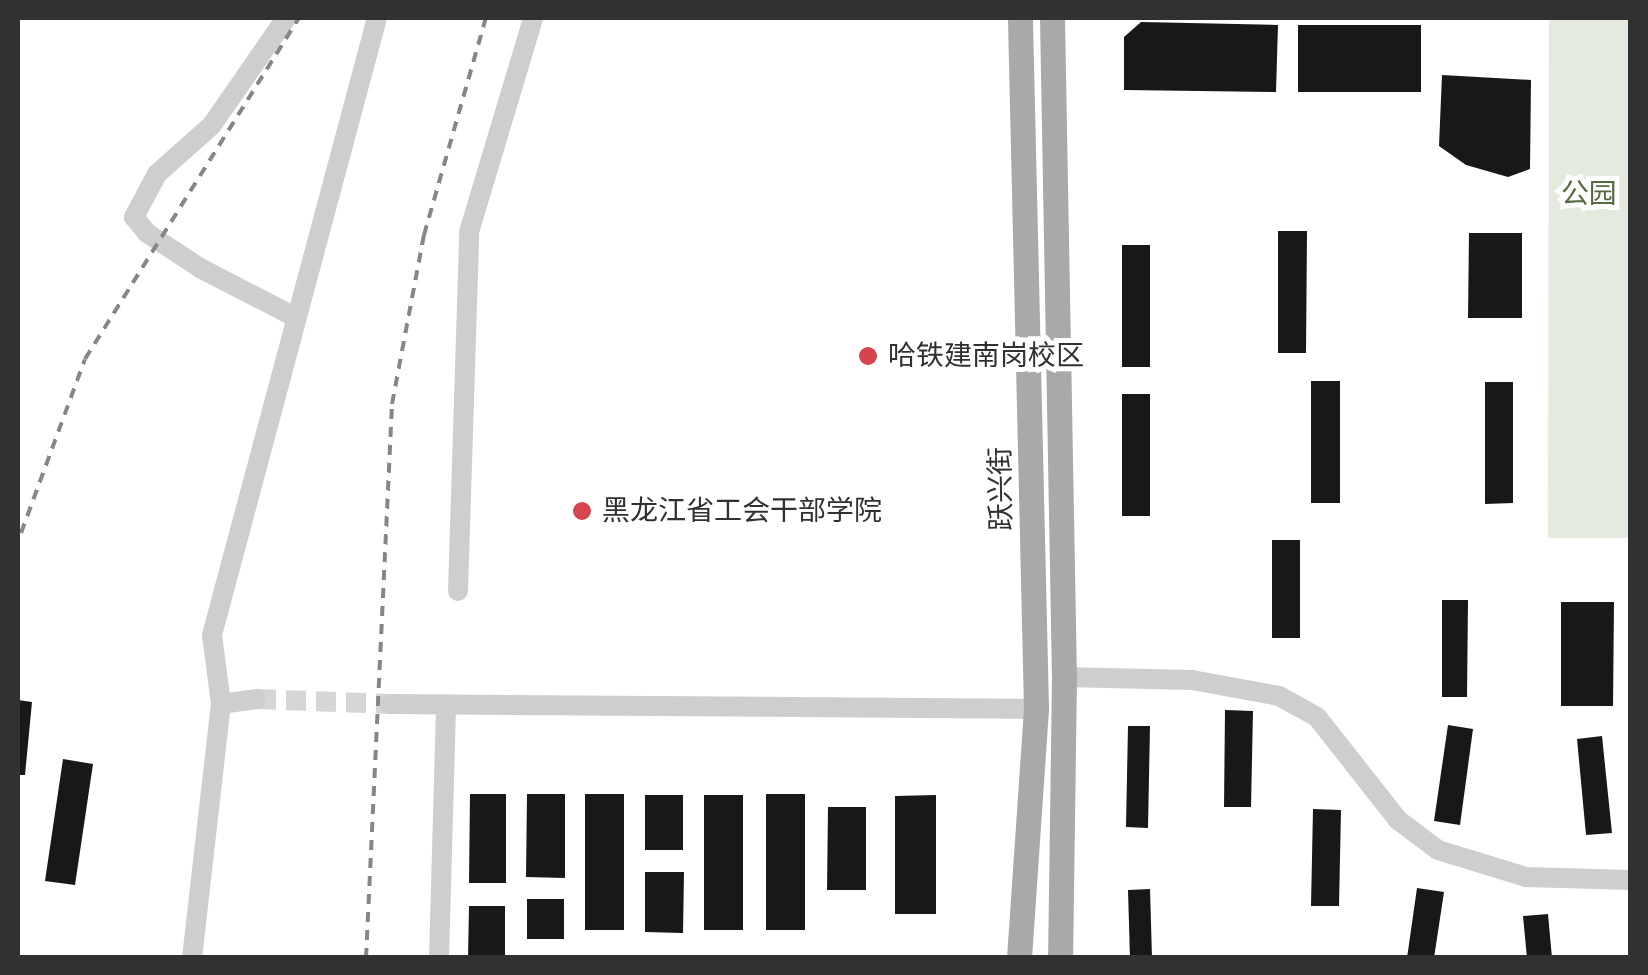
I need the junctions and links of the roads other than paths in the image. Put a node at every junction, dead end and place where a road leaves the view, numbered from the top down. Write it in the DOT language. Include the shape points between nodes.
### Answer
graph roads {
  1 [pos="286,18"];
  2 [pos="376,18"];
  3 [pos="533,18"];
  4 [pos="1020,18"];
  5 [pos="1052,18"];
  6 [pos="295,316"];
  7 [pos="458,591"];
  8 [pos="1064,678"];
  9 [pos="256,699"];
  10 [pos="221,704"];
  11 [pos="390,704"];
  12 [pos="446,704"];
  13 [pos="1036,709"];
  14 [pos="1630,880"];
  15 [pos="192,958"];
  16 [pos="440,958"];
  17 [pos="1018,958"];
  18 [pos="1060,958"];
  1 -- 6 [label="street" via="212,125 157,174 134,217 146,233 200,268"];
  2 -- 6 [label="street"];
  3 -- 7 [label="street" via="469,232"];
  4 -- 13 [label="main road, 跃兴街"];
  5 -- 8 [label="main road"];
  6 -- 10 [label="street" via="212,635"];
  8 -- 14 [label="street" via="1192,680 1279,696 1316,717 1398,820 1438,850 1507,874"];
  8 -- 18 [label="main road"];
  9 -- 10 [label="street"];
  10 -- 15 [label="street"];
  11 -- 12 [label="street"];
  12 -- 13 [label="street"];
  12 -- 16 [label="street"];
  13 -- 17 [label="main road, 跃兴街"];
}
